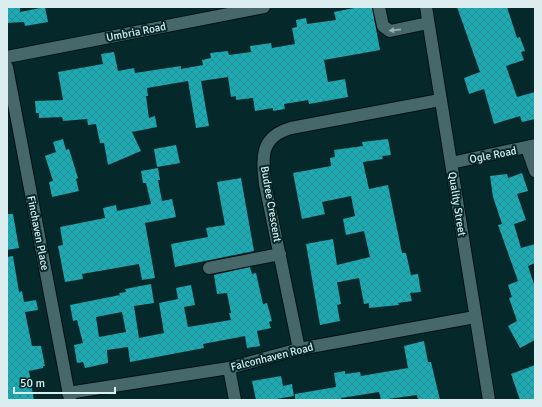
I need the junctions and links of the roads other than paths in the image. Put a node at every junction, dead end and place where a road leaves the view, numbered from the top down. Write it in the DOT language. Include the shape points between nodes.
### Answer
graph roads {
  1 [pos="264,7"];
  2 [pos="379,7"];
  3 [pos="426,7"];
  4 [pos="428,24"];
  5 [pos="7,57"];
  6 [pos="7,67"];
  7 [pos="440,100"];
  8 [pos="531,147"];
  9 [pos="451,163"];
  10 [pos="535,170"];
  11 [pos="280,254"];
  12 [pos="209,268"];
  13 [pos="475,317"];
  14 [pos="299,349"];
  15 [pos="229,368"];
  16 [pos="69,397"];
  17 [pos="235,400"];
  18 [pos="489,400"];
  1 -- 5 [label="street, Umbria Road"];
  4 -- 2 [label="street, one-way" via="390,32 383,26"];
  3 -- 4 [label="street, Quality Street"];
  4 -- 7 [label="street, Quality Street"];
  6 -- 16 [label="street, Finchaven Place"];
  7 -- 9 [label="street, Quality Street"];
  7 -- 11 [label="street, Budree Crescent" via="291,128 272,137 266,145 263,164"];
  8 -- 9 [label="street, Ogle Road"];
  8 -- 10 [label="street"];
  9 -- 13 [label="street, Quality Street"];
  11 -- 12 [label="street"];
  11 -- 14 [label="street, Budree Crescent"];
  13 -- 14 [label="street, Falconhaven Road"];
  13 -- 18 [label="street, Quality Street"];
  14 -- 15 [label="street, Falconhaven Road"];
  15 -- 16 [label="street, Falconhaven Road"];
  15 -- 17 [label="street"];
}
